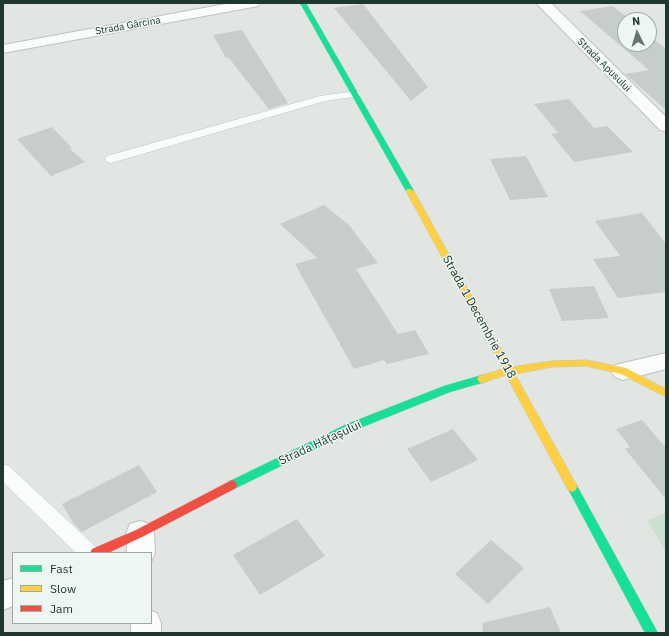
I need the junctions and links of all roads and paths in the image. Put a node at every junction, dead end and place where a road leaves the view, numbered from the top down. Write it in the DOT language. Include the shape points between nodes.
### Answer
graph roads {
  1 [pos="253,3"];
  2 [pos="303,3"];
  3 [pos="543,3"];
  4 [pos="3,49"];
  5 [pos="356,94"];
  6 [pos="666,126"];
  7 [pos="111,159"];
  8 [pos="666,361"];
  9 [pos="509,371"];
  10 [pos="623,371"];
  11 [pos="666,393"];
  12 [pos="3,471"];
  13 [pos="140,543"];
  14 [pos="88,552"];
  15 [pos="100,552"];
  16 [pos="12,592"];
  17 [pos="3,596"];
  18 [pos="652,633"];
  1 -- 4 [label="street, Strada Gârcina"];
  2 -- 5 [label="main road, Strada 1 Decembrie 1918"];
  3 -- 6 [label="street, Strada Apusului"];
  5 -- 7 [label="lane" via="324,98"];
  5 -- 9 [label="main road, Strada 1 Decembrie 1918"];
  8 -- 10 [label="street"];
  9 -- 10 [label="main road, Strada Hățașului" via="552,364 586,363"];
  9 -- 13 [label="main road, Strada Hățașului" via="447,389 351,427 218,492"];
  9 -- 18 [label="main road, Strada 1 Decembrie 1918"];
  10 -- 11 [label="main road, Strada Hățașului"];
  12 -- 14 [label="lane"];
  13 -- 15 [label="main road, Strada Hățașului"];
  16 -- 17 [label="street"];
}
